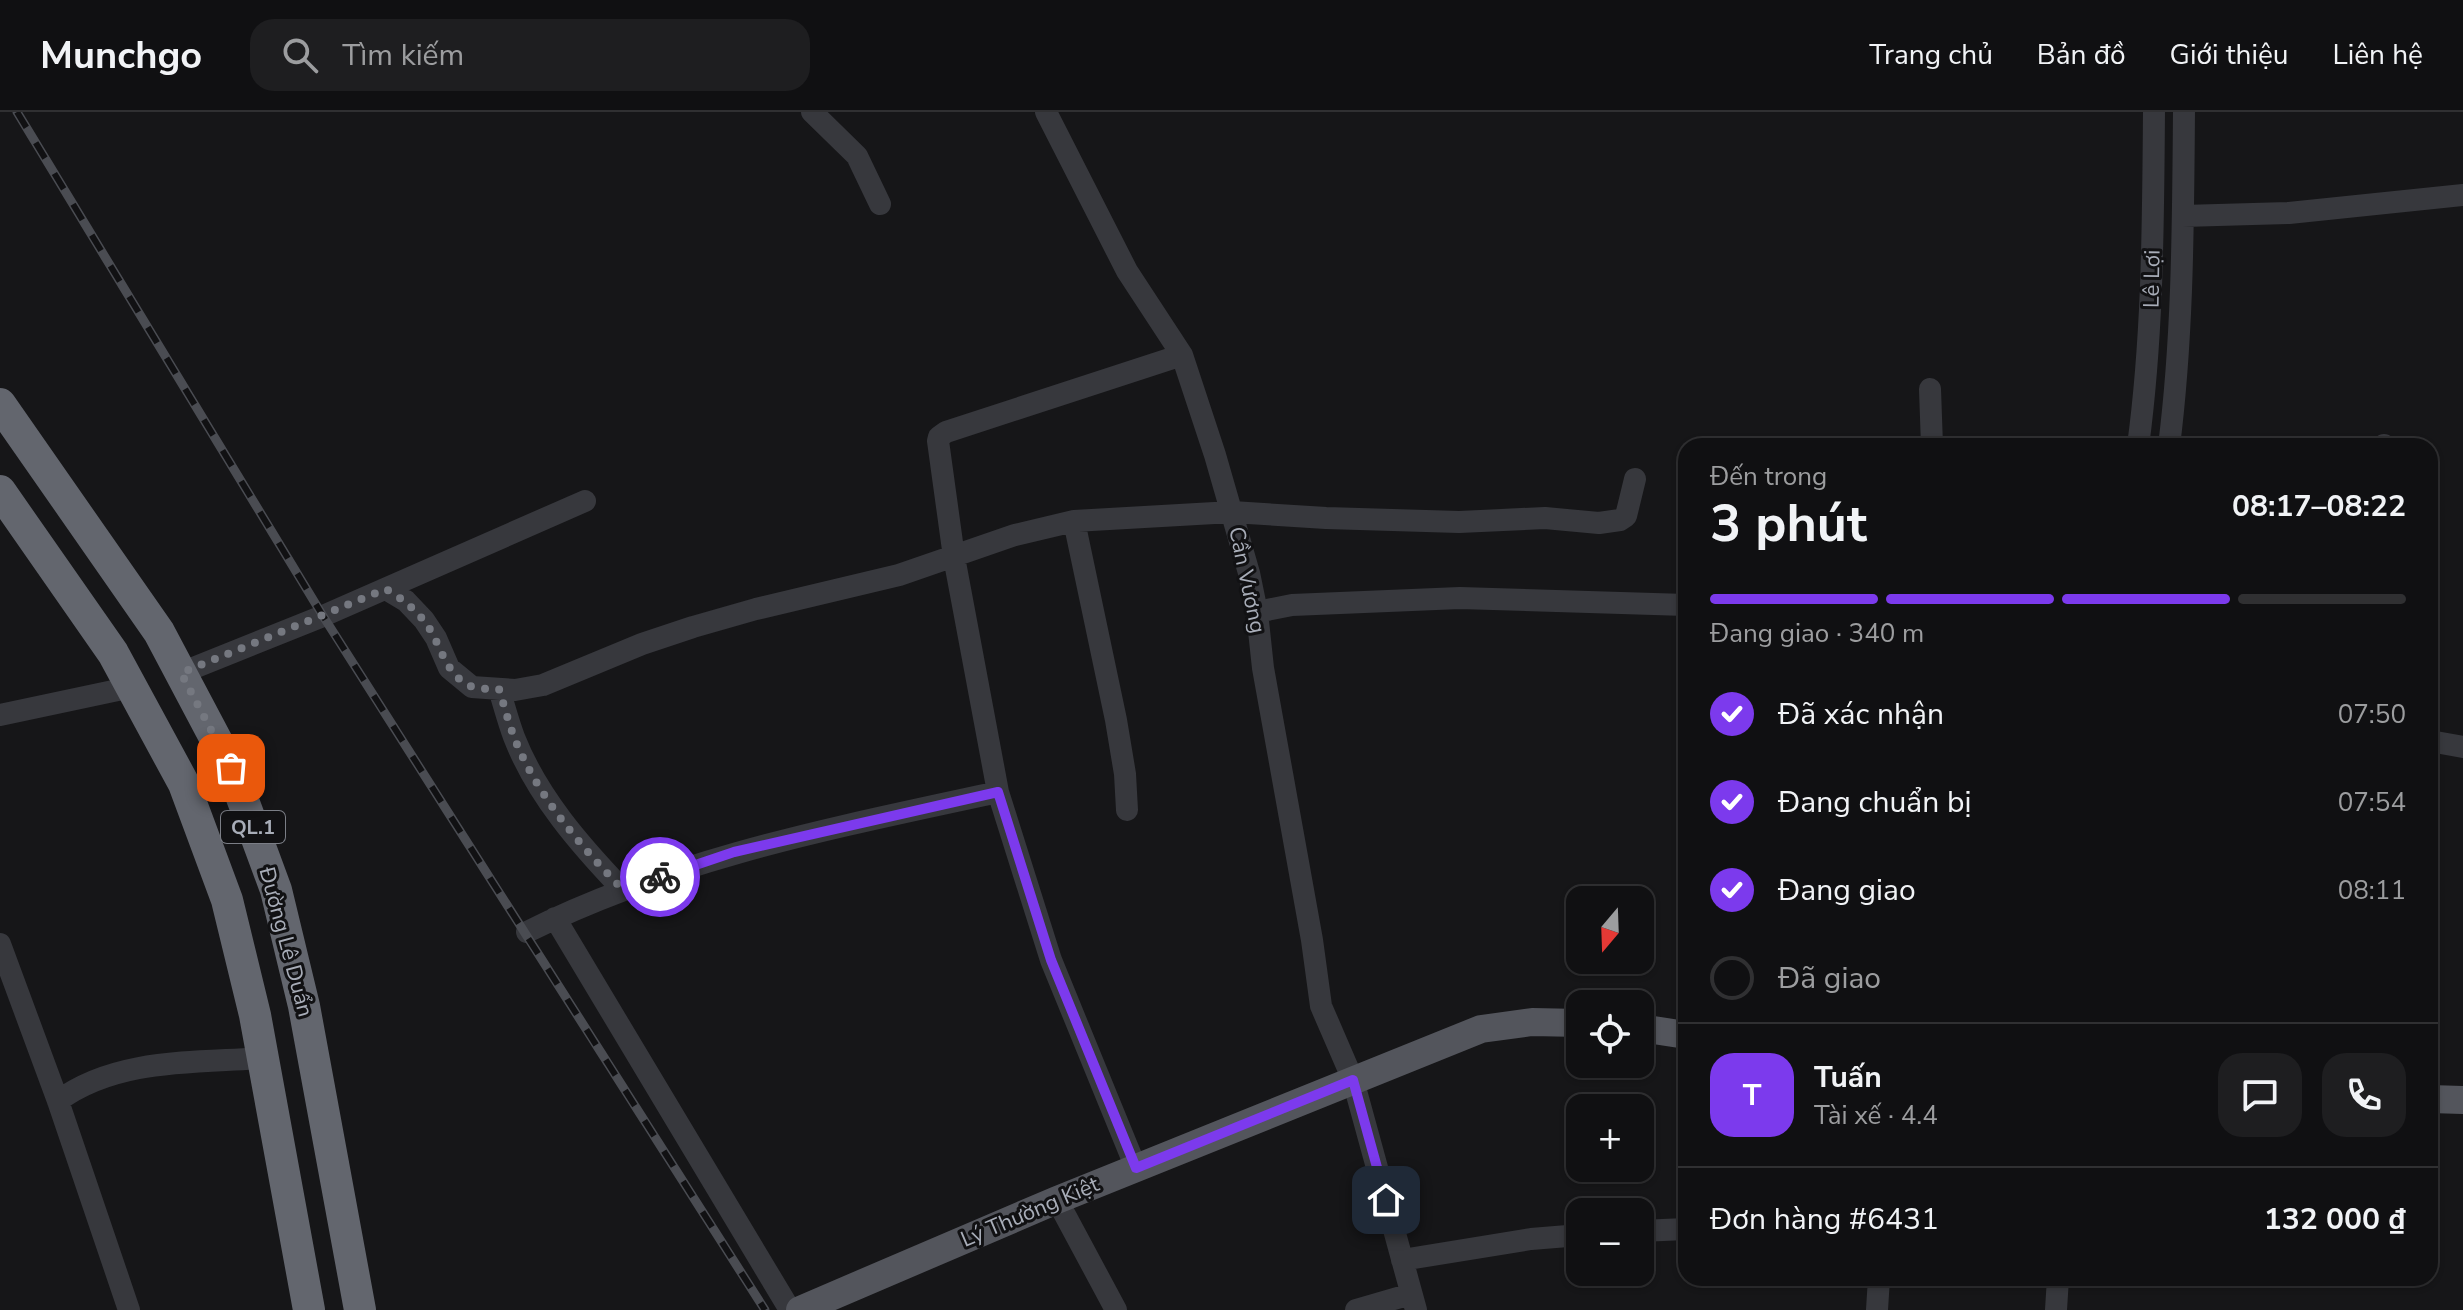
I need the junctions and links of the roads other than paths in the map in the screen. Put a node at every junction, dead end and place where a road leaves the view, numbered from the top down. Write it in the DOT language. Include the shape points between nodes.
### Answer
graph roads {
  1 [pos="812,112"];
  2 [pos="1046,112"];
  3 [pos="2154,112"];
  4 [pos="2184,112"];
  5 [pos="2463,195"];
  6 [pos="880,204"];
  7 [pos="2183,216"];
  8 [pos="1182,355"];
  9 [pos="2146,384"];
  10 [pos="2177,385"];
  11 [pos="1930,389"];
  12 [pos="0,404"];
  13 [pos="1932,438"];
  14 [pos="2139,438"];
  15 [pos="2170,438"];
  16 [pos="1635,479"];
  17 [pos="0,491"];
  18 [pos="585,501"];
  19 [pos="1232,512"];
  20 [pos="1074,521"];
  21 [pos="954,557"];
  22 [pos="386,589"];
  23 [pos="1678,605"];
  24 [pos="1257,612"];
  25 [pos="181,673"];
  26 [pos="132,687"];
  27 [pos="499,689"];
  28 [pos="0,715"];
  29 [pos="2438,742"];
  30 [pos="2463,747"];
  31 [pos="998,792"];
  32 [pos="1127,810"];
  33 [pos="623,890"];
  34 [pos="555,918"];
  35 [pos="527,932"];
  36 [pos="0,944"];
  37 [pos="1566,1023"];
  38 [pos="1654,1030"];
  39 [pos="1678,1034"];
  40 [pos="263,1058"];
  41 [pos="1353,1080"];
  42 [pos="2438,1099"];
  43 [pos="2463,1100"];
  44 [pos="58,1101"];
  45 [pos="1136,1168"];
  46 [pos="1057,1200"];
  47 [pos="1678,1229"];
  48 [pos="1654,1230"];
  49 [pos="1566,1236"];
  50 [pos="1402,1260"];
  51 [pos="1878,1286"];
  52 [pos="2058,1286"];
  53 [pos="1414,1302"];
  54 [pos="129,1310"];
  55 [pos="309,1310"];
  56 [pos="360,1310"];
  57 [pos="790,1310"];
  58 [pos="800,1310"];
  59 [pos="1116,1310"];
  60 [pos="1356,1310"];
  61 [pos="1877,1310"];
  62 [pos="2056,1310"];
  1 -- 6 [label="street" via="857,156"];
  2 -- 8 [label="street, Cần Vương" via="1127,271"];
  3 -- 9 [label="street, Lê Lợi"];
  4 -- 7 [label="street, Lê Lợi"];
  5 -- 7 [label="street" via="2289,213"];
  7 -- 10 [label="street, Lê Lợi"];
  8 -- 19 [label="street, Cần Vương"];
  8 -- 21 [label="street" via="941,435"];
  9 -- 10 [label="street"];
  9 -- 14 [label="street, Lê Lợi"];
  10 -- 15 [label="street, Lê Lợi"];
  11 -- 13 [label="street"];
  12 -- 25 [label="highway, Đường Lê Duẩn / QL.1" via="159,632"];
  16 -- 19 [label="street" via="1626,516 1609,522"];
  17 -- 26 [label="highway, QL.1"];
  18 -- 22 [label="street"];
  19 -- 20 [label="street"];
  19 -- 24 [label="street, Cần Vương"];
  20 -- 21 [label="street"];
  20 -- 32 [label="street" via="1116,720"];
  21 -- 27 [label="street" via="693,627 543,685"];
  21 -- 31 [label="street"];
  22 -- 25 [label="street"];
  22 -- 27 [label="street" via="424,620 449,668 472,687"];
  23 -- 24 [label="street" via="1460,598 1292,605"];
  24 -- 41 [label="street, Cần Vương" via="1321,1006"];
  25 -- 56 [label="highway, Đường Lê Duẩn / QL.1" via="231,768 276,890 304,1006"];
  26 -- 28 [label="street"];
  26 -- 40 [label="highway, QL.1" via="184,784 227,900"];
  27 -- 33 [label="street" via="514,738 537,782 590,856"];
  29 -- 30 [label="street"];
  31 -- 33 [label="street" via="734,852"];
  31 -- 45 [label="street" via="1051,960"];
  33 -- 34 [label="street"];
  34 -- 35 [label="street"];
  34 -- 57 [label="street"];
  36 -- 44 [label="street"];
  37 -- 41 [label="main road, Lý Thường Kiệt" via="1481,1029"];
  38 -- 39 [label="main road"];
  40 -- 44 [label="street" via="137,1068 100,1077"];
  40 -- 55 [label="highway, QL.1"];
  41 -- 45 [label="main road, Lý Thường Kiệt"];
  41 -- 50 [label="street, Cần Vương"];
  42 -- 43 [label="main road"];
  44 -- 54 [label="street"];
  45 -- 46 [label="main road, Lý Thường Kiệt"];
  46 -- 58 [label="main road, Lý Thường Kiệt"];
  46 -- 59 [label="street"];
  47 -- 48 [label="street"];
  49 -- 50 [label="street"];
  50 -- 53 [label="street, Cần Vương"];
  51 -- 61 [label="street"];
  52 -- 62 [label="street"];
  53 -- 60 [label="street"];
}
